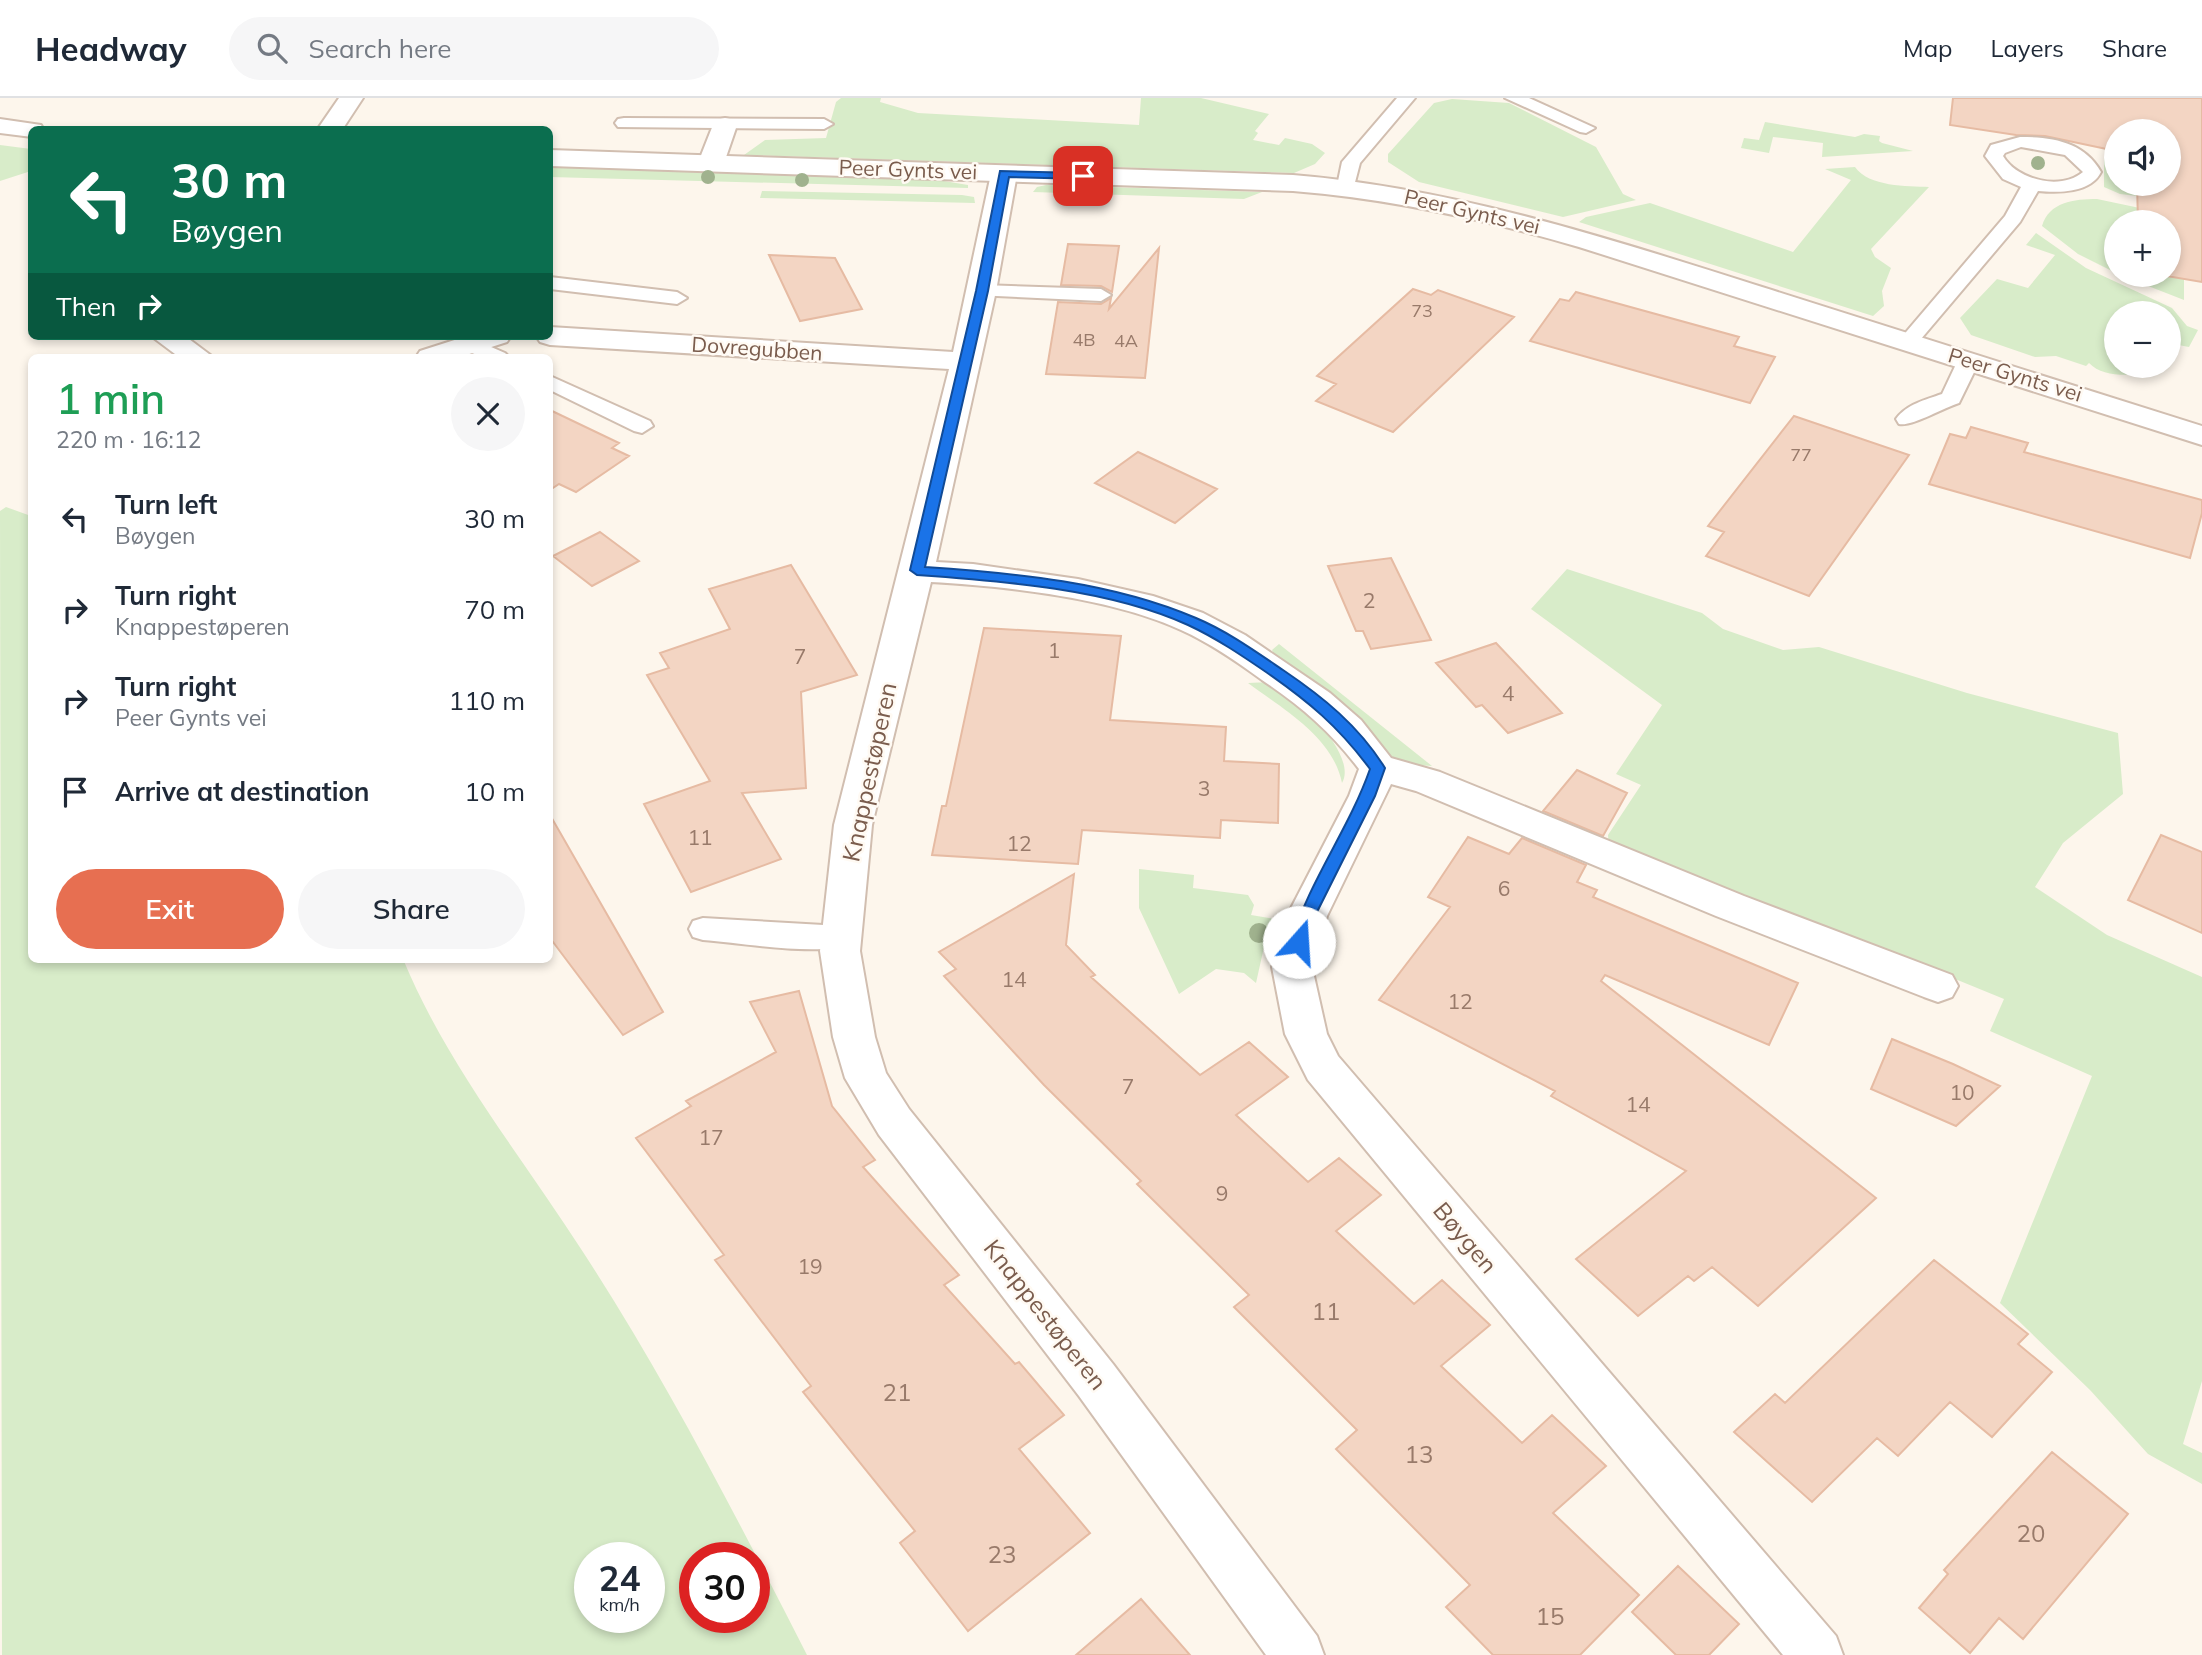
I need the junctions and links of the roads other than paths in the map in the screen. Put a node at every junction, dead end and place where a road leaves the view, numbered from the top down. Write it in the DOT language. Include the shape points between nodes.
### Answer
graph roads {
  1 [pos="351,98"];
  2 [pos="1406,98"];
  3 [pos="1514,98"];
  4 [pos="624,123"];
  5 [pos="824,124"];
  6 [pos="725,125"];
  7 [pos="0,126"];
  8 [pos="332,126"];
  9 [pos="1586,128"];
  10 [pos="28,130"];
  11 [pos="553,158"];
  12 [pos="711,163"];
  13 [pos="1004,174"];
  14 [pos="2032,184"];
  15 [pos="1346,186"];
  16 [pos="553,283"];
  17 [pos="982,291"];
  18 [pos="1101,295"];
  19 [pos="677,298"];
  20 [pos="553,336"];
  21 [pos="171,340"];
  22 [pos="480,340"];
  23 [pos="1908,342"];
  24 [pos="468,343"];
  25 [pos="194,354"];
  26 [pos="438,354"];
  27 [pos="492,354"];
  28 [pos="1969,360"];
  29 [pos="964,362"];
  30 [pos="553,383"];
  31 [pos="1907,419"];
  32 [pos="642,426"];
  33 [pos="2202,436"];
  34 [pos="917,570"];
  35 [pos="1378,768"];
  36 [pos="703,929"];
  37 [pos="841,937"];
  38 [pos="1938,986"];
  39 [pos="1298,1655"];
  40 [pos="1817,1655"];
  1 -- 8 [label="street"];
  2 -- 15 [label="lane" via="1351,162"];
  3 -- 9 [label="lane"];
  4 -- 6 [label="lane"];
  5 -- 6 [label="lane"];
  6 -- 12 [label="street"];
  7 -- 10 [label="street"];
  11 -- 12 [label="street, Peer Gynts vei"];
  12 -- 13 [label="street, Peer Gynts vei"];
  13 -- 15 [label="street, Peer Gynts vei"];
  13 -- 17 [label="street, Knappestøperen"];
  14 -- 23 [label="lane" via="2012,218"];
  15 -- 23 [label="street, Peer Gynts vei" via="1531,224"];
  16 -- 19 [label="lane"];
  17 -- 18 [label="lane"];
  17 -- 29 [label="street, Knappestøperen"];
  20 -- 29 [label="street, Dovregubben"];
  21 -- 25 [label="street"];
  22 -- 24 [label="street"];
  23 -- 28 [label="street, Peer Gynts vei"];
  24 -- 26 [label="street"];
  24 -- 27 [label="lane"];
  28 -- 31 [label="lane" via="1951,398"];
  28 -- 33 [label="street, Peer Gynts vei"];
  29 -- 34 [label="street, Knappestøperen"];
  30 -- 32 [label="lane"];
  34 -- 35 [label="street" via="1078,590 1191,621 1233,643 1318,701 1348,729"];
  34 -- 37 [label="street, Knappestøperen" via="853,825"];
  35 -- 38 [label="street" via="1427,781"];
  35 -- 40 [label="street, Bøygen" via="1307,916 1292,967 1306,1034 1332,1078"];
  36 -- 37 [label="lane"];
  37 -- 39 [label="street, Knappestøperen" via="854,1037 866,1078 894,1122 1096,1380"];
}
